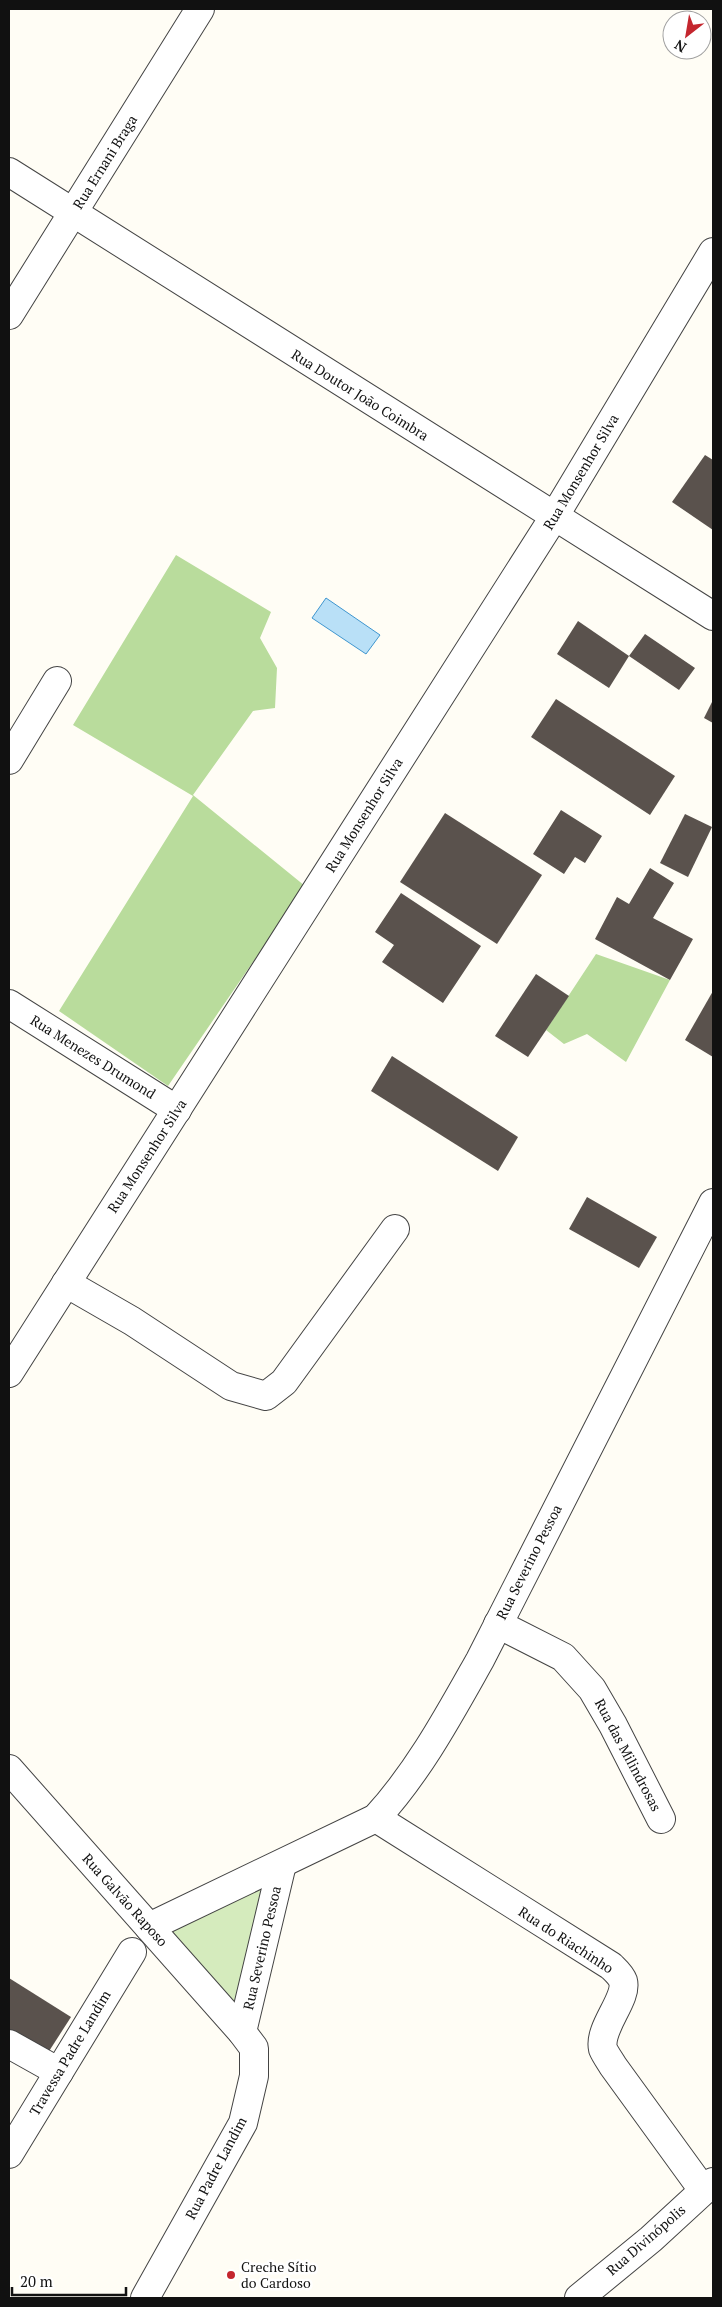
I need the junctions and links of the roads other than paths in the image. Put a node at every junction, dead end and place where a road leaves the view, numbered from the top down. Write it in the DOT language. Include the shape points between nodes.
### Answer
graph roads {
  1 [pos="200,9"];
  2 [pos="9,172"];
  3 [pos="74,213"];
  4 [pos="713,252"];
  5 [pos="9,315"];
  6 [pos="554,517"];
  7 [pos="713,616"];
  8 [pos="57,681"];
  9 [pos="9,760"];
  10 [pos="9,1004"];
  11 [pos="177,1110"];
  12 [pos="713,1203"];
  13 [pos="395,1229"];
  14 [pos="704,1243"];
  15 [pos="66,1283"];
  16 [pos="9,1372"];
  17 [pos="498,1624"];
  18 [pos="9,1769"];
  19 [pos="376,1818"];
  20 [pos="661,1819"];
  21 [pos="282,1864"];
  22 [pos="149,1927"];
  23 [pos="132,1952"];
  24 [pos="242,2032"];
  25 [pos="9,2044"];
  26 [pos="59,2072"];
  27 [pos="9,2154"];
  28 [pos="708,2186"];
  29 [pos="145,2298"];
  30 [pos="579,2298"];
  1 -- 3 [label="street, Rua Ernani Braga"];
  2 -- 3 [label="street, Rua Doutor João Coimbra"];
  3 -- 5 [label="street, Rua Ernani Braga"];
  3 -- 6 [label="street, Rua Doutor João Coimbra"];
  4 -- 6 [label="street, Rua Monsenhor Silva"];
  6 -- 7 [label="street, Rua Doutor João Coimbra"];
  6 -- 11 [label="street, Rua Monsenhor Silva"];
  8 -- 9 [label="street"];
  10 -- 11 [label="street, Rua Menezes Drumond"];
  11 -- 15 [label="street, Rua Monsenhor Silva"];
  12 -- 14 [label="street, Rua Severino Pessoa"];
  13 -- 15 [label="street" via="284,1382 266,1396 231,1386 132,1321"];
  14 -- 17 [label="street, Rua Severino Pessoa"];
  15 -- 16 [label="street, Rua Monsenhor Silva"];
  17 -- 19 [label="street, Rua Severino Pessoa" via="443,1725 393,1800"];
  17 -- 20 [label="street, Rua das Milindrosas" via="563,1657 592,1689"];
  18 -- 22 [label="street, Rua Galvão Raposo"];
  19 -- 21 [label="street, Rua Severino Pessoa"];
  19 -- 28 [label="street, Rua do Riachinho" via="611,1966 621,1977 624,1984 622,1994 603,2048 613,2066"];
  21 -- 22 [label="street, Rua Severino Pessoa"];
  21 -- 24 [label="street, Rua Severino Pessoa"];
  22 -- 24 [label="street, Rua Galvão Raposo"];
  23 -- 26 [label="street, Travessa Padre Landim"];
  24 -- 29 [label="street, Rua Padre Landim" via="254,2048 254,2076 243,2123"];
  25 -- 26 [label="street"];
  26 -- 27 [label="street, Travessa Padre Landim"];
  28 -- 30 [label="street, Rua Divinópolis" via="651,2239"];
}
